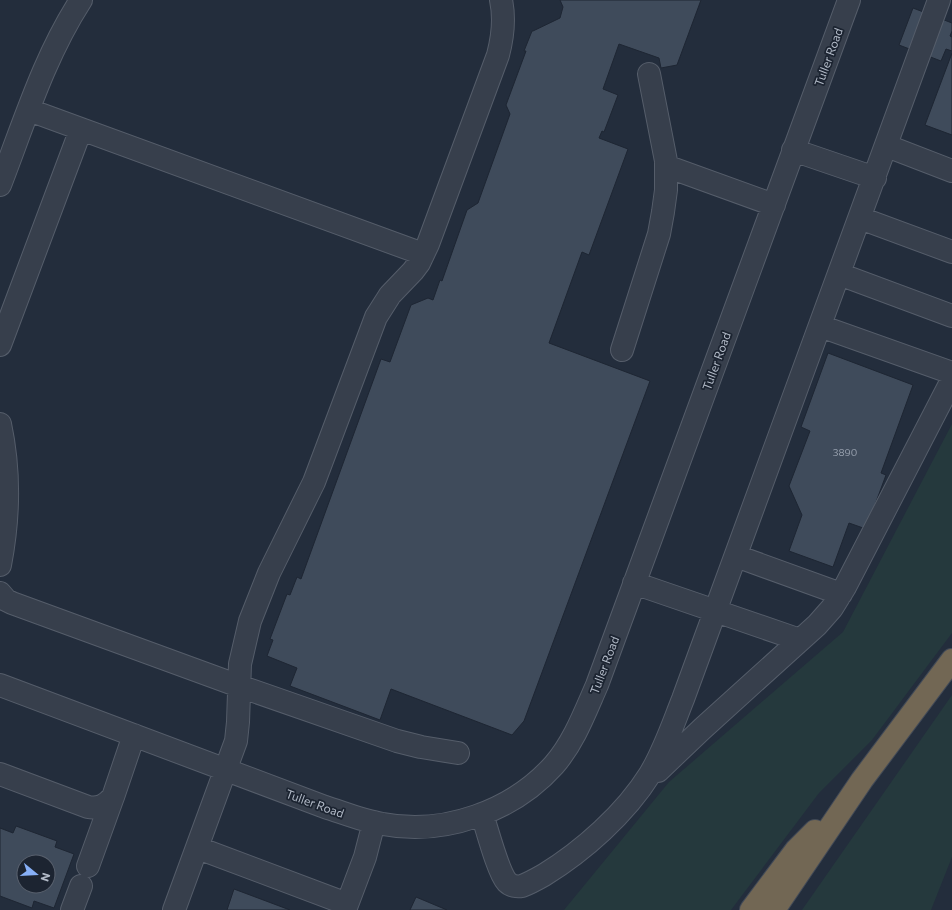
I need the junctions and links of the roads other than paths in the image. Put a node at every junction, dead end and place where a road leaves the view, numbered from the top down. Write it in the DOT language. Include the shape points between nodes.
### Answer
graph roads {
  1 [pos="81,0"];
  2 [pos="501,0"];
  3 [pos="849,0"];
  4 [pos="939,0"];
  5 [pos="649,74"];
  6 [pos="29,110"];
  7 [pos="81,129"];
  8 [pos="9,135"];
  9 [pos="887,146"];
  10 [pos="794,150"];
  11 [pos="666,166"];
  12 [pos="952,171"];
  13 [pos="875,178"];
  14 [pos="0,185"];
  15 [pos="774,205"];
  16 [pos="860,218"];
  17 [pos="952,252"];
  18 [pos="424,254"];
  19 [pos="839,274"];
  20 [pos="952,316"];
  21 [pos="820,326"];
  22 [pos="0,345"];
  23 [pos="622,350"];
  24 [pos="952,373"];
  25 [pos="952,380"];
  26 [pos="0,424"];
  27 [pos="736,556"];
  28 [pos="0,565"];
  29 [pos="634,583"];
  30 [pos="0,593"];
  31 [pos="841,594"];
  32 [pos="716,610"];
  33 [pos="800,640"];
  34 [pos="952,660"];
  35 [pos="0,685"];
  36 [pos="239,686"];
  37 [pos="134,735"];
  38 [pos="458,753"];
  39 [pos="226,770"];
  40 [pos="0,774"];
  41 [pos="862,780"];
  42 [pos="114,793"];
  43 [pos="636,793"];
  44 [pos="482,814"];
  45 [pos="374,822"];
  46 [pos="198,848"];
  47 [pos="88,866"];
  48 [pos="81,886"];
  49 [pos="346,907"];
  50 [pos="72,910"];
  51 [pos="174,910"];
  52 [pos="751,910"];
  53 [pos="774,910"];
  1 -- 6 [label="street" via="64,27"];
  2 -- 18 [label="street" via="504,26 498,55"];
  3 -- 10 [label="street, Tuller Road"];
  4 -- 9 [label="street"];
  5 -- 11 [label="street"];
  6 -- 7 [label="street"];
  6 -- 8 [label="street"];
  7 -- 18 [label="street"];
  7 -- 22 [label="street"];
  8 -- 14 [label="street"];
  9 -- 12 [label="street"];
  9 -- 13 [label="street"];
  10 -- 13 [label="street"];
  10 -- 15 [label="street, Tuller Road"];
  11 -- 15 [label="street"];
  11 -- 23 [label="street" via="664,207 659,234"];
  13 -- 16 [label="street"];
  15 -- 29 [label="street, Tuller Road"];
  16 -- 17 [label="street"];
  16 -- 19 [label="street"];
  18 -- 36 [label="street" via="413,272 384,303 376,317 314,482 254,609 243,649"];
  19 -- 20 [label="street"];
  19 -- 21 [label="street"];
  21 -- 24 [label="street"];
  21 -- 27 [label="street"];
  25 -- 31 [label="street"];
  26 -- 28 [label="street" via="6,453 8,488"];
  27 -- 31 [label="street"];
  27 -- 32 [label="street"];
  29 -- 32 [label="street"];
  29 -- 44 [label="street, Tuller Road" via="589,704 566,748 540,779 508,801"];
  30 -- 36 [label="street" via="12,603"];
  31 -- 33 [label="street" via="827,614"];
  32 -- 33 [label="street"];
  32 -- 43 [label="street" via="666,742 650,774"];
  33 -- 43 [label="street"];
  34 -- 41 [label="highway"];
  35 -- 37 [label="street, Tuller Road"];
  36 -- 38 [label="street" via="397,741 421,748"];
  36 -- 39 [label="street" via="236,736"];
  37 -- 39 [label="street, Tuller Road"];
  37 -- 42 [label="street"];
  39 -- 45 [label="street, Tuller Road"];
  39 -- 46 [label="street"];
  40 -- 42 [label="street" via="92,807 102,806"];
  41 -- 52 [label="highway" via="796,850"];
  41 -- 53 [label="highway"];
  42 -- 47 [label="street"];
  43 -- 44 [label="street" via="612,821 585,845 559,865 522,886 515,887 506,880"];
  44 -- 45 [label="street, Tuller Road" via="435,826 399,826"];
  45 -- 49 [label="street" via="366,857"];
  46 -- 49 [label="street"];
  46 -- 51 [label="street"];
  48 -- 50 [label="street"];
}
